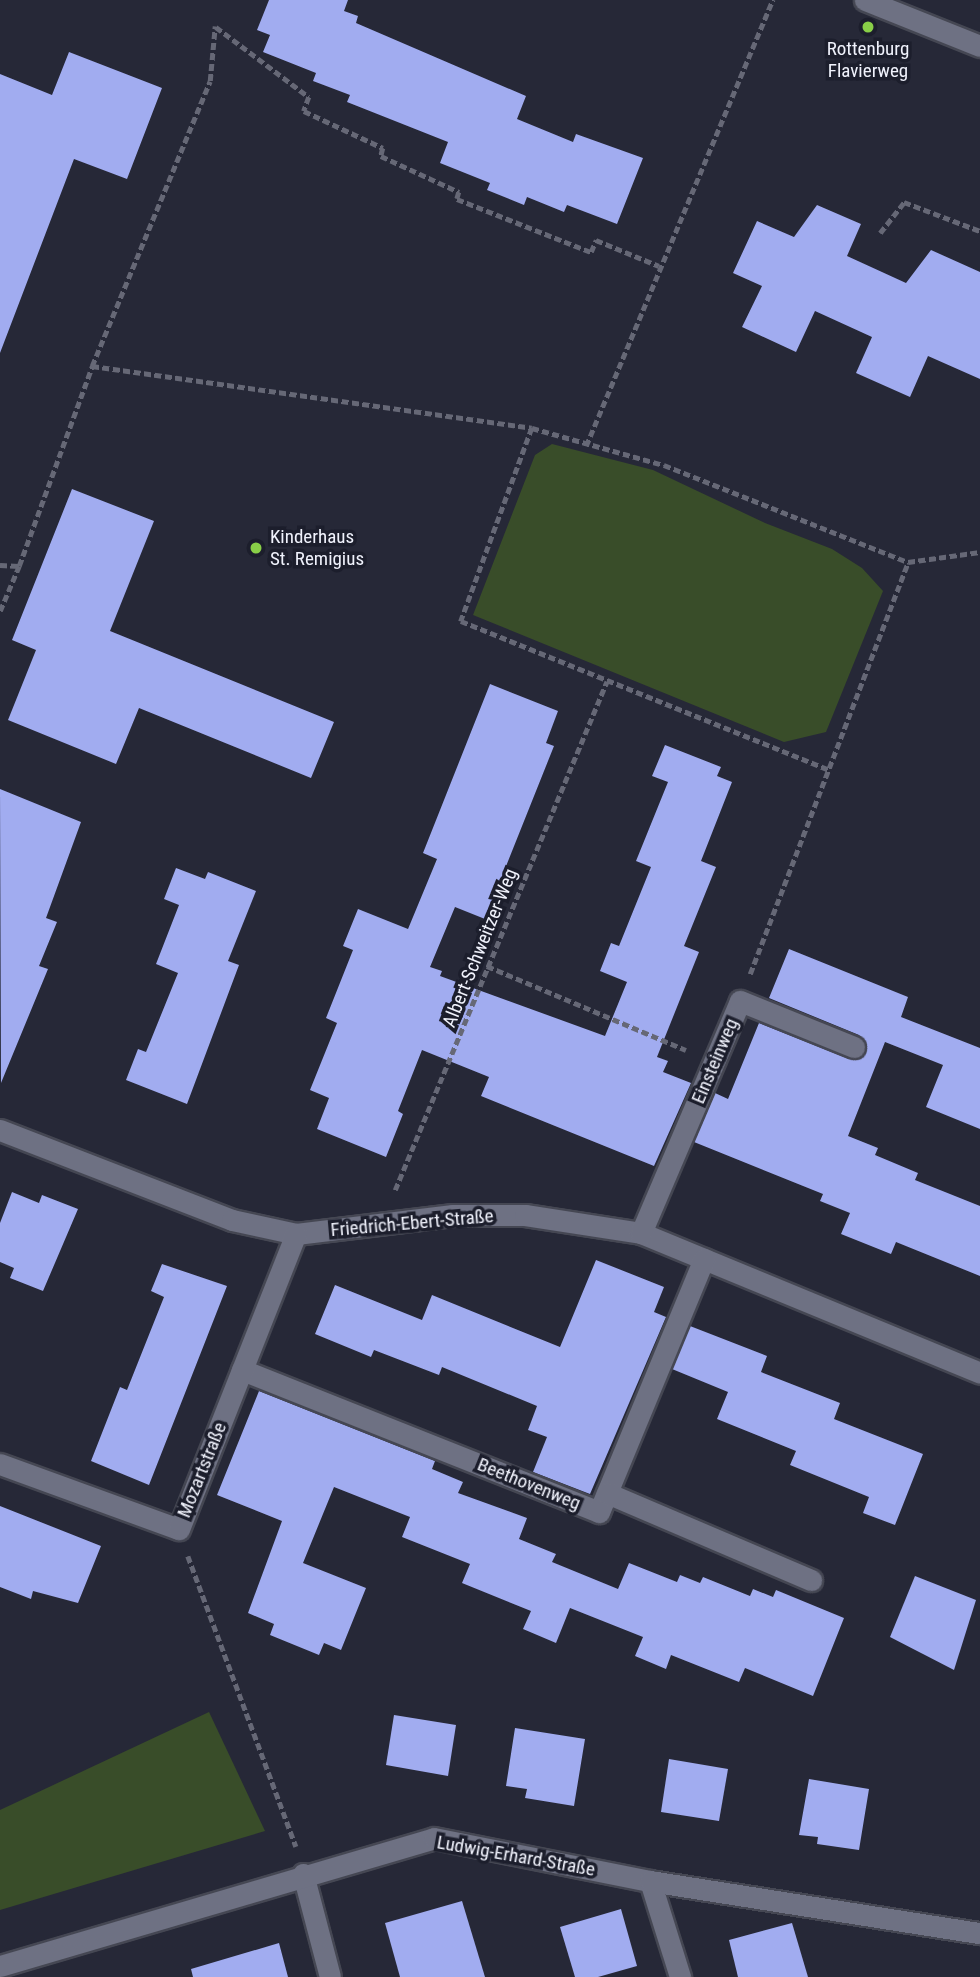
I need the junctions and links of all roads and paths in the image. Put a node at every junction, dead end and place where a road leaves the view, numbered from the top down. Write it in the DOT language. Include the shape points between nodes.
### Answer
graph roads {
  1 [pos="773,0"];
  2 [pos="865,0"];
  3 [pos="916,9"];
  4 [pos="980,46"];
  5 [pos="980,231"];
  6 [pos="880,233"];
  7 [pos="659,266"];
  8 [pos="92,366"];
  9 [pos="533,428"];
  10 [pos="586,446"];
  11 [pos="980,552"];
  12 [pos="908,562"];
  13 [pos="0,565"];
  14 [pos="19,566"];
  15 [pos="0,611"];
  16 [pos="607,681"];
  17 [pos="828,769"];
  18 [pos="487,967"];
  19 [pos="740,1001"];
  20 [pos="853,1047"];
  21 [pos="715,1062"];
  22 [pos="0,1130"];
  23 [pos="379,1226"];
  24 [pos="641,1233"];
  25 [pos="296,1234"];
  26 [pos="704,1259"];
  27 [pos="242,1370"];
  28 [pos="980,1373"];
  29 [pos="0,1465"];
  30 [pos="607,1493"];
  31 [pos="179,1529"];
  32 [pos="811,1580"];
  33 [pos="303,1874"];
  34 [pos="650,1881"];
  35 [pos="980,1933"];
  36 [pos="0,1966"];
  37 [pos="330,1977"];
  38 [pos="680,1977"];
  1 -- 7 [label="path"];
  2 -- 3 [label="street"];
  3 -- 4 [label="street"];
  5 -- 6 [label="path" via="904,202"];
  7 -- 8 [label="path" via="596,240 591,252 457,199 460,192 381,156 383,148 304,111 309,97 215,26 210,81"];
  7 -- 10 [label="path"];
  8 -- 9 [label="path"];
  8 -- 14 [label="path"];
  9 -- 10 [label="path"];
  9 -- 16 [label="path" via="461,621"];
  10 -- 12 [label="path" via="664,465"];
  11 -- 12 [label="path"];
  12 -- 17 [label="path"];
  13 -- 14 [label="path"];
  14 -- 15 [label="path"];
  16 -- 17 [label="path"];
  16 -- 18 [label="path, Albert-Schweitzer-Weg"];
  17 -- 19 [label="path"];
  18 -- 21 [label="path"];
  18 -- 23 [label="path, Albert-Schweitzer-Weg"];
  19 -- 20 [label="street, Einsteinweg"];
  19 -- 21 [label="street, Einsteinweg"];
  21 -- 24 [label="street, Einsteinweg"];
  22 -- 25 [label="street, Friedrich-Ebert-Straße" via="232,1220"];
  23 -- 24 [label="street, Friedrich-Ebert-Straße" via="453,1215 525,1215"];
  23 -- 25 [label="street, Friedrich-Ebert-Straße"];
  24 -- 26 [label="street, Friedrich-Ebert-Straße"];
  25 -- 27 [label="street, Mozartstraße"];
  26 -- 28 [label="street, Friedrich-Ebert-Straße"];
  26 -- 30 [label="street, Beethovenweg"];
  27 -- 30 [label="street, Beethovenweg" via="599,1512"];
  27 -- 31 [label="street, Mozartstraße"];
  29 -- 31 [label="street, Mozartstraße"];
  30 -- 32 [label="street"];
  31 -- 33 [label="path" via="291,1828"];
  33 -- 34 [label="street, Ludwig-Erhard-Straße" via="434,1838"];
  33 -- 36 [label="street, Ludwig-Erhard-Straße"];
  33 -- 37 [label="street"];
  34 -- 35 [label="street, Ludwig-Erhard-Straße"];
  34 -- 38 [label="street"];
}
